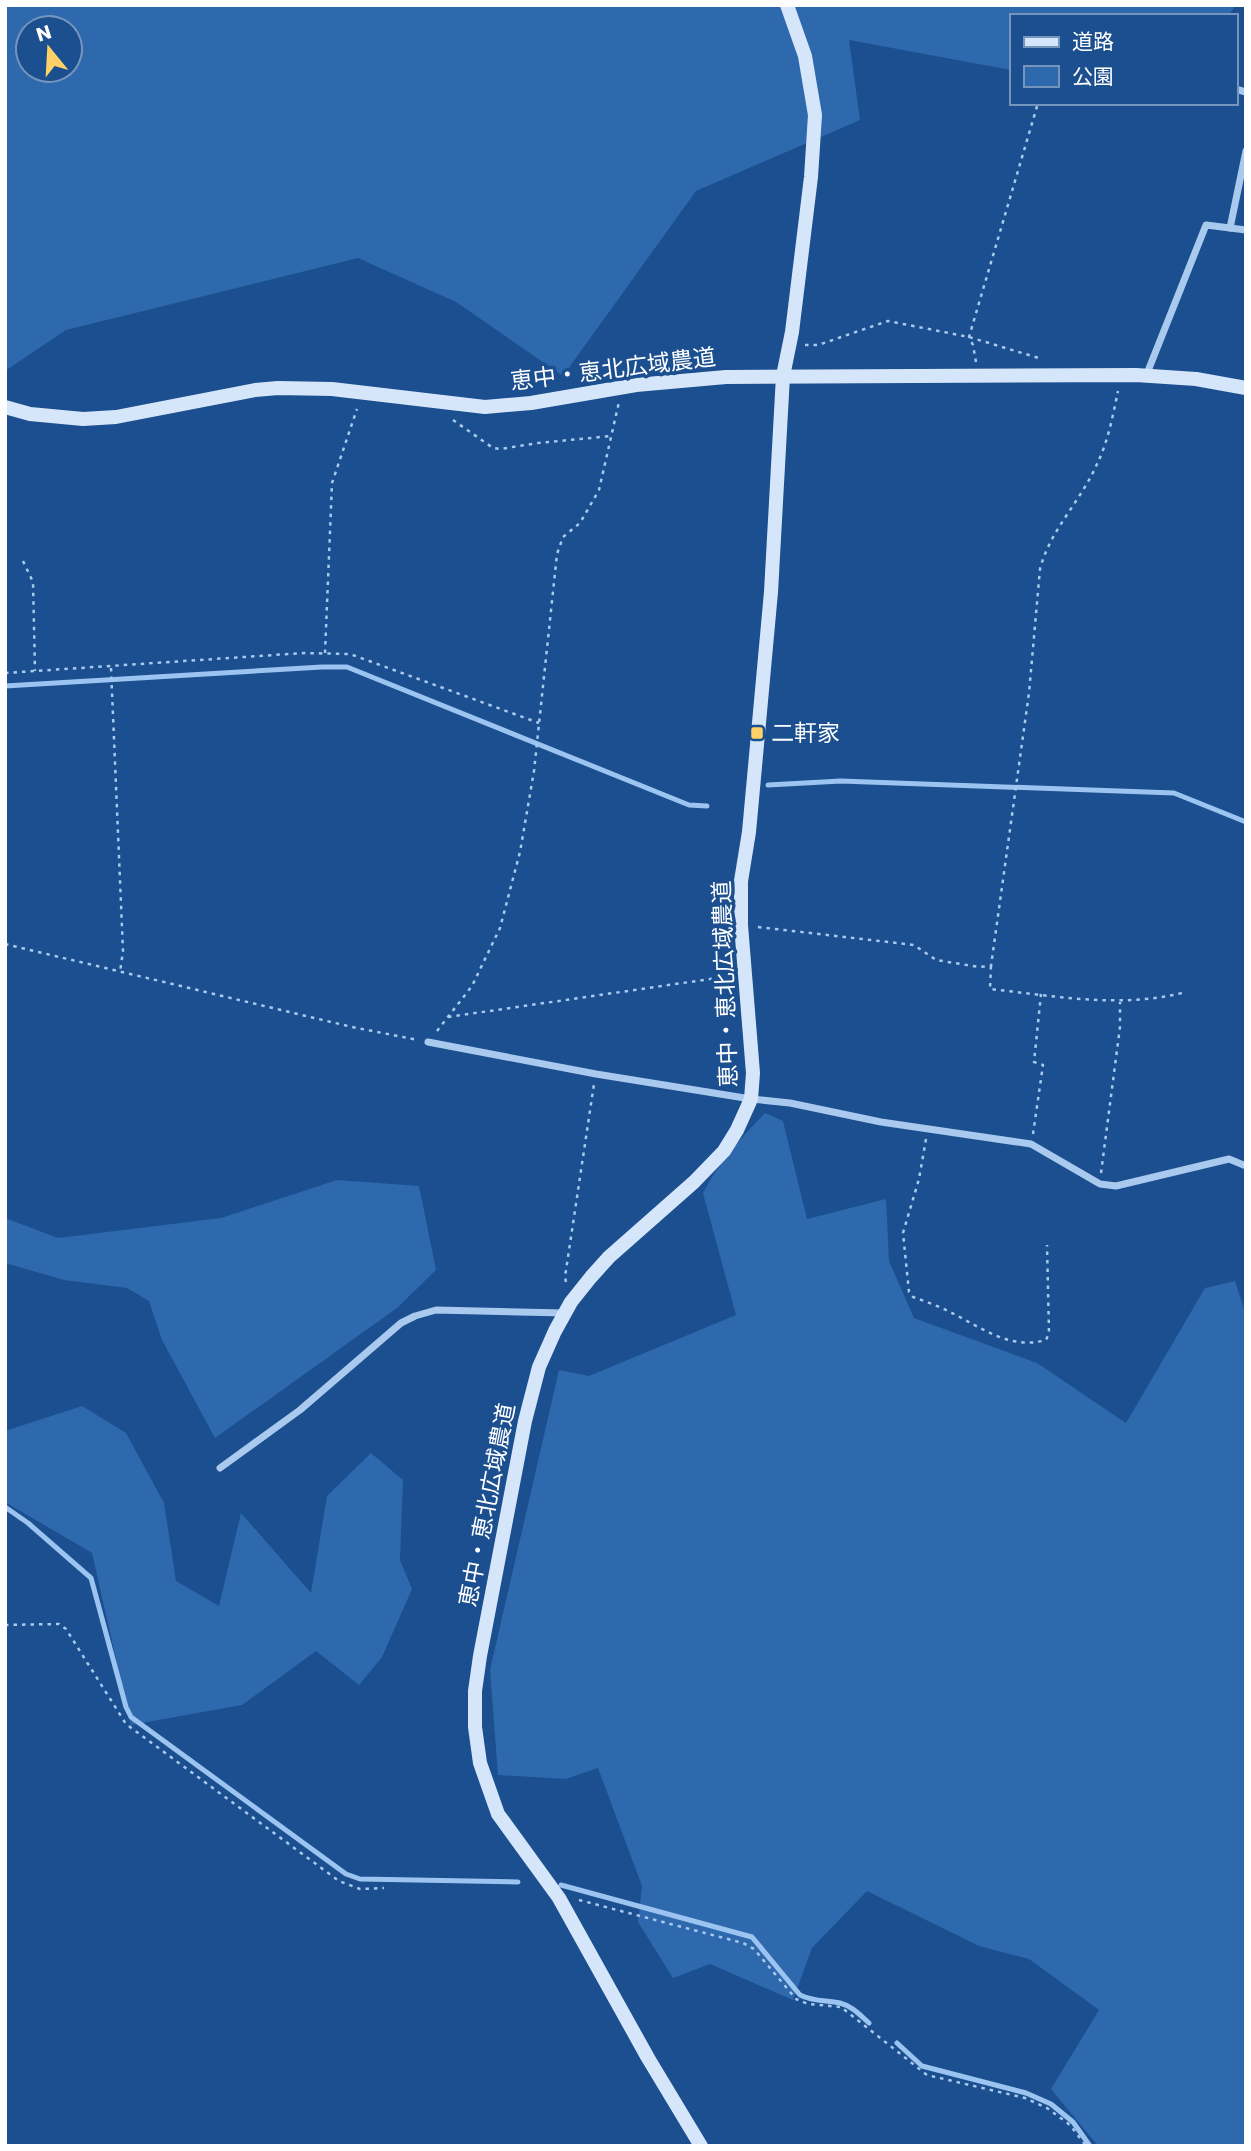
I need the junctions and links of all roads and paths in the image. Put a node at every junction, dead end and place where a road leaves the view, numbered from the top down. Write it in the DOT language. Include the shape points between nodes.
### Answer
graph roads {
  1 [pos="787,5"];
  2 [pos="1037,105"];
  3 [pos="1246,151"];
  4 [pos="1230,228"];
  5 [pos="1246,230"];
  6 [pos="969,337"];
  7 [pos="789,344"];
  8 [pos="1048,361"];
  9 [pos="978,375"];
  10 [pos="1121,375"];
  11 [pos="783,376"];
  12 [pos="1146,376"];
  13 [pos="622,387"];
  14 [pos="1246,388"];
  15 [pos="363,393"];
  16 [pos="454,404"];
  17 [pos="5,407"];
  18 [pos="611,436"];
  19 [pos="23,561"];
  20 [pos="325,653"];
  21 [pos="111,666"];
  22 [pos="35,671"];
  23 [pos="5,673"];
  24 [pos="538,723"];
  25 [pos="741,925"];
  26 [pos="5,944"];
  27 [pos="991,966"];
  28 [pos="120,972"];
  29 [pos="745,974"];
  30 [pos="1186,992"];
  31 [pos="1041,994"];
  32 [pos="1120,1002"];
  33 [pos="448,1017"];
  34 [pos="428,1042"];
  35 [pos="596,1074"];
  36 [pos="751,1099"];
  37 [pos="927,1129"];
  38 [pos="1031,1144"];
  39 [pos="1246,1166"];
  40 [pos="1100,1184"];
  41 [pos="1047,1245"];
  42 [pos="568,1307"];
  43 [pos="220,1468"];
  44 [pos="5,1625"];
  45 [pos="384,1888"];
  46 [pos="559,1898"];
  47 [pos="701,2146"];
  48 [pos="1086,2146"];
  1 -- 7 [label="street" via="805,56 815,115"];
  2 -- 6 [label="path"];
  3 -- 4 [label="street"];
  4 -- 5 [label="street"];
  4 -- 12 [label="street" via="1206,226"];
  6 -- 7 [label="path" via="888,321 818,345"];
  6 -- 8 [label="path"];
  6 -- 9 [label="path"];
  7 -- 11 [label="street"];
  9 -- 10 [label="street"];
  9 -- 11 [label="street"];
  10 -- 12 [label="street"];
  10 -- 27 [label="path" via="1097,464 1045,549 1040,569 1029,693"];
  11 -- 13 [label="street, 恵中・恵北広域農道"];
  11 -- 25 [label="street, 恵中・恵北広域農道" via="771,592 741,881"];
  12 -- 14 [label="street"];
  13 -- 16 [label="street, 恵中・恵北広域農道" via="505,406"];
  13 -- 18 [label="path"];
  15 -- 16 [label="street, 恵中・恵北広域農道"];
  15 -- 17 [label="street, 恵中・恵北広域農道" via="306,387 255,390 105,418 59,418"];
  15 -- 20 [label="path" via="332,483"];
  16 -- 18 [label="path" via="453,420 493,448"];
  18 -- 24 [label="path" via="599,490 580,523 563,537 557,554"];
  19 -- 22 [label="path" via="33,582"];
  20 -- 21 [label="path"];
  20 -- 24 [label="path" via="350,654"];
  21 -- 22 [label="path"];
  21 -- 28 [label="path" via="123,939"];
  22 -- 23 [label="path"];
  24 -- 33 [label="path" via="520,852 500,929 472,986"];
  25 -- 27 [label="path" via="914,945 936,960"];
  25 -- 29 [label="street, 恵中・恵北広域農道"];
  26 -- 28 [label="path"];
  27 -- 31 [label="path" via="990,989"];
  28 -- 34 [label="path"];
  29 -- 33 [label="path"];
  29 -- 36 [label="street, 恵中・恵北広域農道" via="754,1073"];
  30 -- 32 [label="path"];
  31 -- 32 [label="path"];
  31 -- 38 [label="path" via="1034,1062 1043,1065"];
  32 -- 40 [label="path"];
  33 -- 34 [label="path"];
  34 -- 35 [label="street"];
  35 -- 36 [label="street"];
  35 -- 42 [label="path" via="565,1277"];
  36 -- 37 [label="street"];
  36 -- 42 [label="street, 恵中・恵北広域農道" via="724,1151 610,1257"];
  37 -- 38 [label="street"];
  37 -- 41 [label="path" via="903,1233 909,1292 914,1297 998,1338 1034,1344 1046,1340"];
  38 -- 40 [label="street"];
  39 -- 40 [label="street" via="1229,1159 1116,1186"];
  42 -- 43 [label="street" via="436,1310 415,1316"];
  42 -- 46 [label="street, 恵中・恵北広域農道" via="539,1367 475,1691 480,1763 498,1814"];
  44 -- 45 [label="path" via="59,1624 126,1724 339,1881 360,1889"];
  46 -- 47 [label="street, 恵中・恵北広域農道"];
  46 -- 48 [label="path" via="743,1943 754,1949 796,1999 841,2007 927,2075 1025,2098 1047,2108 1070,2125"];
}
